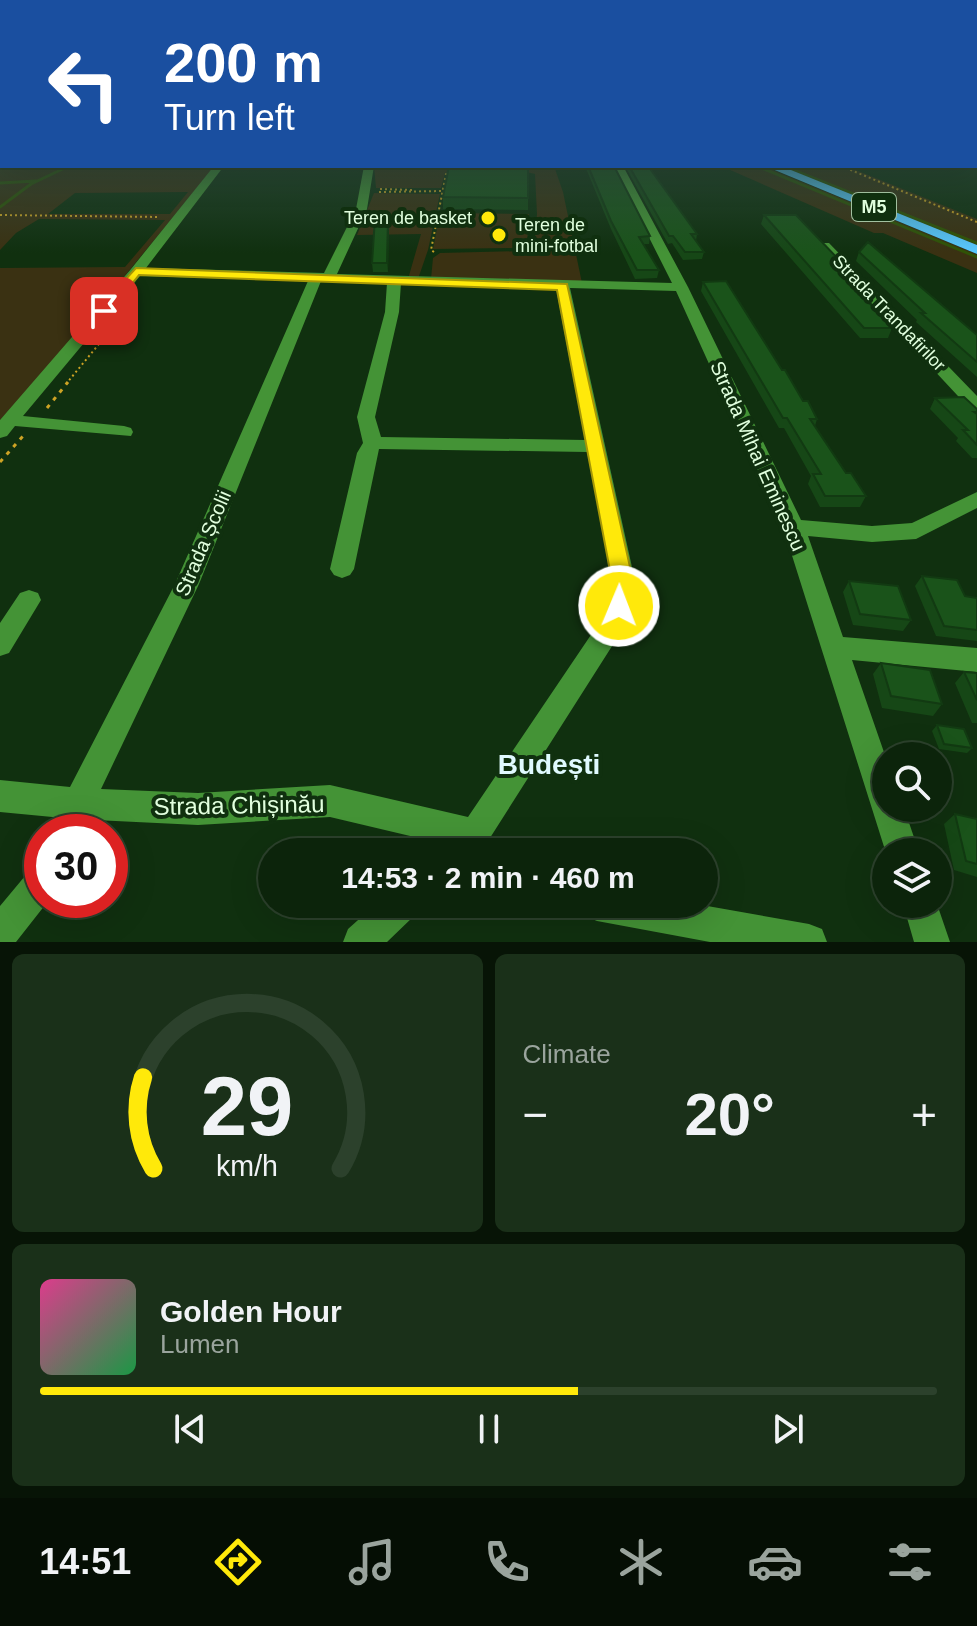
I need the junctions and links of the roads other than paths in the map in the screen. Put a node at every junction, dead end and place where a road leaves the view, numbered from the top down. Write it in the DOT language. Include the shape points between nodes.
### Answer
graph roads {
  1 [pos="217,168"];
  2 [pos="369,168"];
  3 [pos="619,168"];
  4 [pos="776,168"];
  5 [pos="811,231"];
  6 [pos="977,250"];
  7 [pos="136,272"];
  8 [pos="322,277"];
  9 [pos="394,281"];
  10 [pos="563,286"];
  11 [pos="681,287"];
  12 [pos="977,406"];
  13 [pos="6,426"];
  14 [pos="124,432"];
  15 [pos="373,443"];
  16 [pos="596,446"];
  17 [pos="977,499"];
  18 [pos="794,527"];
  19 [pos="342,569"];
  20 [pos="29,600"];
  21 [pos="0,645"];
  22 [pos="834,647"];
  23 [pos="977,660"];
  24 [pos="872,760"];
  25 [pos="0,796"];
  26 [pos="62,814"];
  27 [pos="78,814"];
  28 [pos="128,814"];
  29 [pos="447,838"];
  30 [pos="470,838"];
  31 [pos="24,904"];
  32 [pos="387,918"];
  33 [pos="675,918"];
  34 [pos="924,918"];
  35 [pos="0,934"];
  36 [pos="361,942"];
  37 [pos="809,942"];
  38 [pos="932,942"];
  1 -- 7 [label="street"];
  2 -- 8 [label="street, Strada Școlii" via="367,198"];
  3 -- 11 [label="street, Strada Mihai Eminescu"];
  4 -- 6 [label="highway, M5"];
  5 -- 12 [label="street, Strada Trandafirilor"];
  7 -- 8 [label="street"];
  7 -- 13 [label="street"];
  8 -- 9 [label="street"];
  8 -- 27 [label="street, Strada Școlii" via="187,584"];
  9 -- 10 [label="street"];
  9 -- 15 [label="street" via="392,312 366,417"];
  10 -- 11 [label="street"];
  10 -- 16 [label="street"];
  11 -- 18 [label="street, Strada Mihai Eminescu"];
  13 -- 14 [label="street" via="37,422"];
  15 -- 16 [label="street"];
  15 -- 19 [label="street"];
  16 -- 30 [label="street" via="622,576 619,606 612,625"];
  17 -- 18 [label="street" via="916,531 872,534"];
  18 -- 22 [label="street, Strada Mihai Eminescu"];
  20 -- 21 [label="street"];
  22 -- 23 [label="street"];
  22 -- 24 [label="street, Strada Mihai Eminescu"];
  25 -- 26 [label="street, Strada Chișinău"];
  28 -- 29 [label="street, Strada Chișinău" via="330,801"];
  31 -- 35 [label="street"];
  32 -- 36 [label="street"];
  33 -- 37 [label="street"];
  34 -- 38 [label="street"];
}
